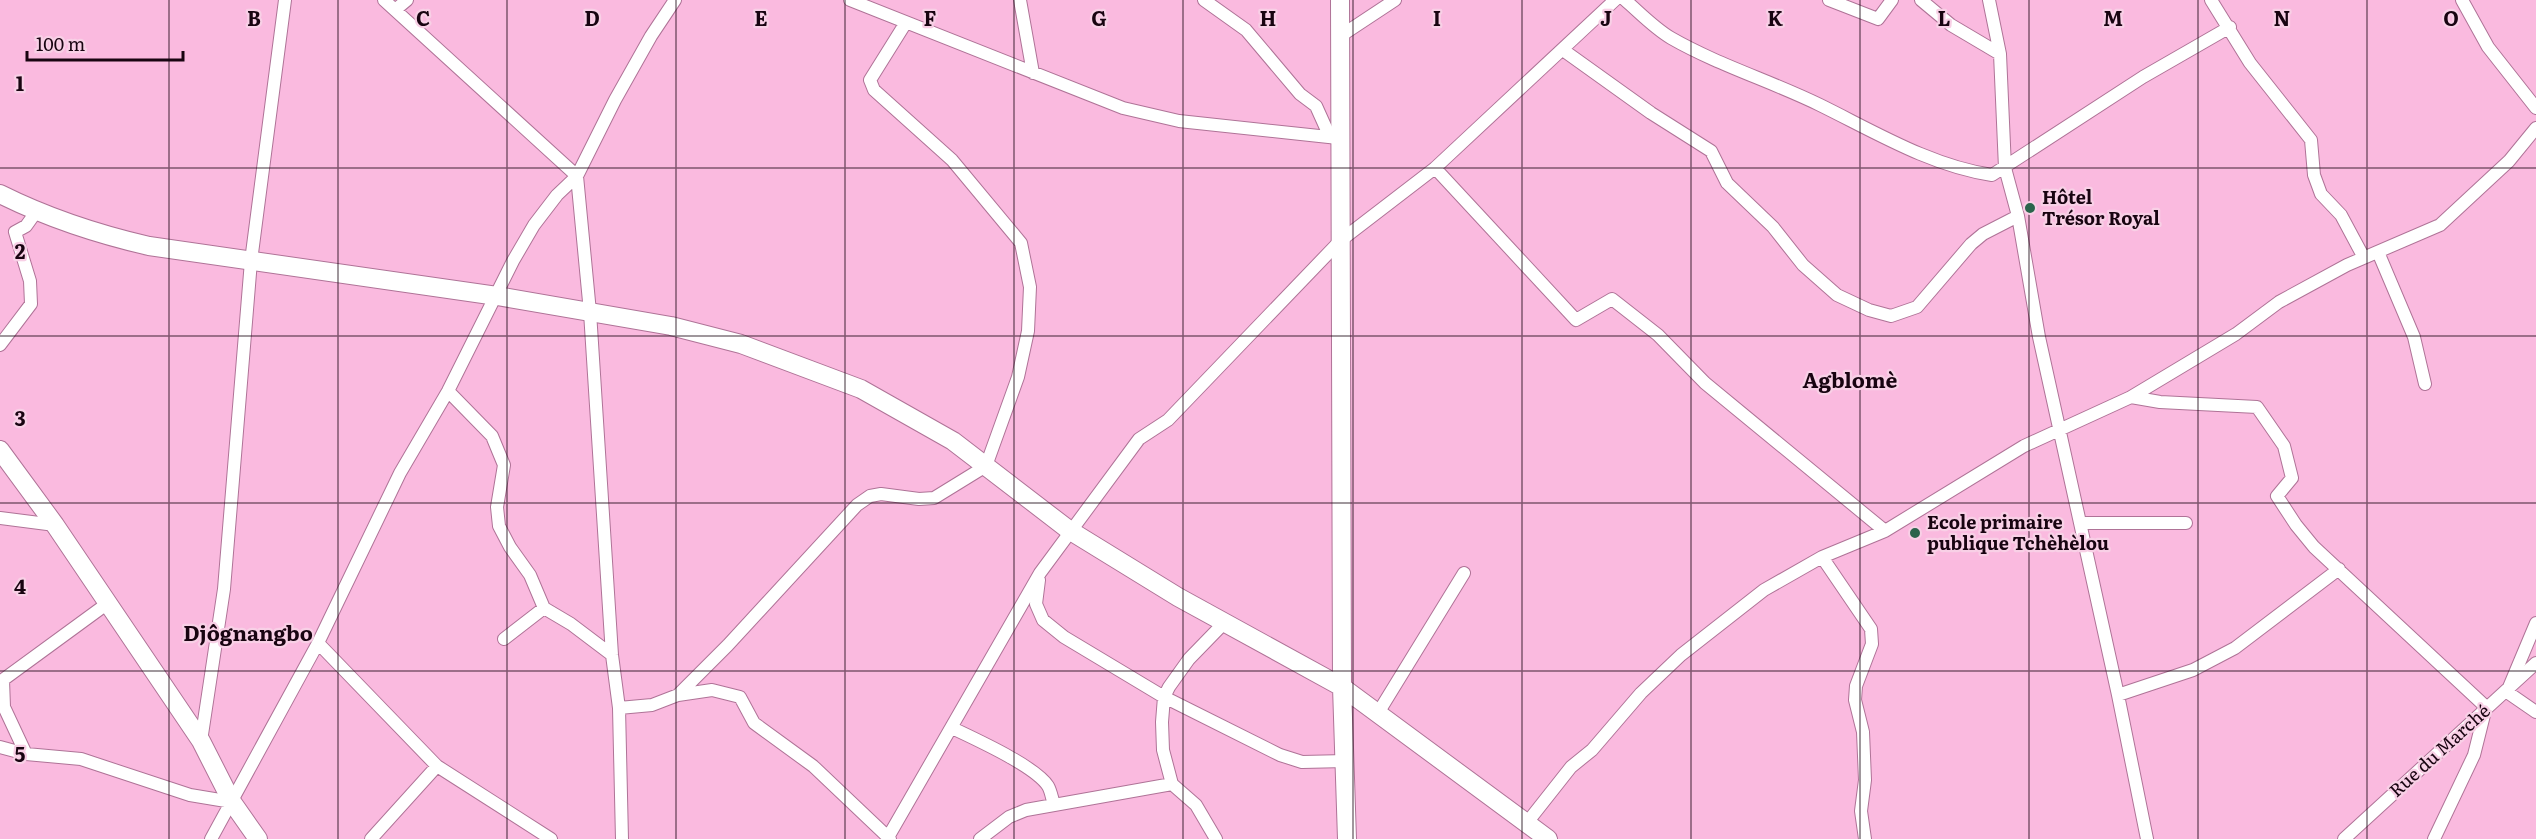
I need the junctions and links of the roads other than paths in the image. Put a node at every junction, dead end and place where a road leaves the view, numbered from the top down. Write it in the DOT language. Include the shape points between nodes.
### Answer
graph roads {
  1 [pos="285,0"];
  2 [pos="384,0"];
  3 [pos="407,0"];
  4 [pos="675,0"];
  5 [pos="850,0"];
  6 [pos="1020,0"];
  7 [pos="1204,0"];
  8 [pos="1340,0"];
  9 [pos="1395,0"];
  10 [pos="1616,0"];
  11 [pos="1625,0"];
  12 [pos="1829,0"];
  13 [pos="1892,0"];
  14 [pos="1921,0"];
  15 [pos="1989,0"];
  16 [pos="2211,0"];
  17 [pos="2462,0"];
  18 [pos="395,10"];
  19 [pos="905,24"];
  20 [pos="2230,27"];
  21 [pos="1339,38"];
  22 [pos="1563,50"];
  23 [pos="2000,54"];
  24 [pos="1033,73"];
  25 [pos="2536,108"];
  26 [pos="2536,128"];
  27 [pos="1334,137"];
  28 [pos="1435,168"];
  29 [pos="2005,168"];
  30 [pos="577,176"];
  31 [pos="0,194"];
  32 [pos="36,212"];
  33 [pos="2018,216"];
  34 [pos="1340,241"];
  35 [pos="2378,252"];
  36 [pos="2363,256"];
  37 [pos="251,261"];
  38 [pos="497,296"];
  39 [pos="590,312"];
  40 [pos="0,345"];
  41 [pos="2425,384"];
  42 [pos="448,391"];
  43 [pos="2132,397"];
  44 [pos="2059,428"];
  45 [pos="0,450"];
  46 [pos="986,466"];
  47 [pos="0,518"];
  48 [pos="2080,523"];
  49 [pos="2186,523"];
  50 [pos="55,525"];
  51 [pos="1069,530"];
  52 [pos="1885,531"];
  53 [pos="1822,557"];
  54 [pos="2339,569"];
  55 [pos="1040,573"];
  56 [pos="1464,573"];
  57 [pos="108,603"];
  58 [pos="544,608"];
  59 [pos="2536,623"];
  60 [pos="1223,624"];
  61 [pos="504,639"];
  62 [pos="318,643"];
  63 [pos="612,655"];
  64 [pos="2536,663"];
  65 [pos="1,681"];
  66 [pos="1342,687"];
  67 [pos="2507,692"];
  68 [pos="678,695"];
  69 [pos="2118,695"];
  70 [pos="1164,697"];
  71 [pos="2486,707"];
  72 [pos="619,708"];
  73 [pos="2536,712"];
  74 [pos="1378,713"];
  75 [pos="952,728"];
  76 [pos="201,741"];
  77 [pos="0,747"];
  78 [pos="26,754"];
  79 [pos="1346,761"];
  80 [pos="436,766"];
  81 [pos="1172,784"];
  82 [pos="232,802"];
  83 [pos="1054,804"];
  84 [pos="1527,824"];
  85 [pos="889,838"];
  86 [pos="212,839"];
  87 [pos="258,839"];
  88 [pos="371,839"];
  89 [pos="551,839"];
  90 [pos="622,839"];
  91 [pos="980,839"];
  92 [pos="1216,839"];
  93 [pos="1347,839"];
  94 [pos="1548,839"];
  95 [pos="1865,839"];
  96 [pos="2147,839"];
  97 [pos="2344,839"];
  98 [pos="2434,839"];
  1 -- 37 [label="street"];
  2 -- 18 [label="street"];
  3 -- 18 [label="street"];
  4 -- 30 [label="street" via="629,75"];
  5 -- 19 [label="street"];
  6 -- 24 [label="street"];
  7 -- 27 [label="street" via="1246,30 1300,94 1316,106"];
  8 -- 21 [label="street"];
  9 -- 21 [label="street"];
  10 -- 22 [label="street"];
  11 -- 29 [label="street" via="1668,36 1894,142 1964,171 1992,175"];
  12 -- 13 [label="street" via="1878,19"];
  14 -- 23 [label="street" via="1975,42"];
  15 -- 23 [label="street"];
  16 -- 20 [label="street"];
  17 -- 25 [label="street" via="2488,47"];
  18 -- 30 [label="street"];
  19 -- 24 [label="street"];
  19 -- 46 [label="street" via="870,80 874,90 952,160 1021,243 1030,287 1028,331 1018,377"];
  20 -- 29 [label="street" via="2143,77"];
  20 -- 36 [label="street" via="2250,63 2311,140 2314,175 2321,194 2341,215"];
  21 -- 27 [label="street"];
  22 -- 28 [label="street"];
  22 -- 33 [label="street" via="1711,151 1727,183 1773,227 1803,265 1836,295 1869,310 1891,315 1917,307 1971,244"];
  23 -- 29 [label="street"];
  24 -- 27 [label="street" via="1123,108 1156,116"];
  26 -- 35 [label="street" via="2509,161 2440,225"];
  27 -- 34 [label="street"];
  28 -- 34 [label="street"];
  28 -- 52 [label="street" via="1576,320 1612,299 1658,335 1705,383"];
  29 -- 33 [label="street"];
  30 -- 38 [label="street" via="534,225"];
  30 -- 39 [label="street"];
  31 -- 32 [label="street"];
  32 -- 37 [label="street" via="100,235"];
  32 -- 40 [label="street" via="26,226 15,232 30,280 31,304"];
  33 -- 44 [label="street"];
  34 -- 51 [label="street" via="1168,420 1138,439"];
  34 -- 66 [label="street"];
  35 -- 36 [label="street"];
  35 -- 41 [label="street" via="2414,337"];
  36 -- 43 [label="street" via="2279,302 2226,340"];
  37 -- 38 [label="street"];
  37 -- 76 [label="street" via="224,589"];
  38 -- 39 [label="street"];
  38 -- 42 [label="street"];
  39 -- 46 [label="street" via="671,326 807,367 861,389 953,441"];
  39 -- 63 [label="street"];
  42 -- 58 [label="street" via="492,436 504,465 497,507 499,526 530,575"];
  42 -- 62 [label="street" via="400,473"];
  43 -- 44 [label="street"];
  43 -- 54 [label="street" via="2257,407 2284,446 2292,478 2277,496 2302,532"];
  44 -- 48 [label="street"];
  44 -- 52 [label="street"];
  45 -- 50 [label="street"];
  46 -- 51 [label="street"];
  46 -- 68 [label="street" via="934,498 881,494 857,505"];
  47 -- 50 [label="street"];
  48 -- 49 [label="street"];
  48 -- 69 [label="street"];
  50 -- 57 [label="street"];
  51 -- 55 [label="street"];
  51 -- 60 [label="street"];
  52 -- 53 [label="street"];
  53 -- 84 [label="street" via="1764,590 1681,655 1641,693 1592,750 1570,767"];
  53 -- 95 [label="street" via="1871,629 1872,644 1856,686 1855,700 1863,732"];
  54 -- 69 [label="street" via="2235,648 2193,670"];
  54 -- 71 [label="street"];
  55 -- 70 [label="street" via="1036,604 1043,620 1064,637"];
  55 -- 75 [label="street"];
  56 -- 74 [label="street"];
  57 -- 65 [label="street"];
  57 -- 76 [label="street"];
  58 -- 61 [label="street"];
  58 -- 63 [label="street"];
  59 -- 67 [label="street"];
  60 -- 66 [label="street"];
  60 -- 70 [label="street" via="1189,658"];
  62 -- 80 [label="street"];
  62 -- 82 [label="street"];
  63 -- 72 [label="street"];
  64 -- 67 [label="street, Rue du Marché"];
  65 -- 78 [label="street" via="4,707"];
  66 -- 74 [label="street"];
  66 -- 79 [label="street"];
  67 -- 71 [label="street, Rue du Marché"];
  67 -- 73 [label="street"];
  68 -- 72 [label="street" via="652,705"];
  68 -- 85 [label="street" via="712,690 740,697 754,723 813,766"];
  69 -- 96 [label="street"];
  70 -- 79 [label="street" via="1280,755 1302,762"];
  70 -- 81 [label="street" via="1163,750"];
  71 -- 97 [label="street, Rue du Marché"];
  71 -- 98 [label="street" via="2474,755"];
  72 -- 90 [label="street"];
  74 -- 84 [label="street"];
  75 -- 83 [label="street" via="1032,773 1048,786"];
  75 -- 85 [label="street"];
  76 -- 82 [label="street"];
  77 -- 78 [label="street"];
  78 -- 82 [label="street" via="81,759 190,795"];
  79 -- 93 [label="street"];
  80 -- 88 [label="street"];
  80 -- 89 [label="street"];
  81 -- 83 [label="street"];
  81 -- 92 [label="street" via="1196,805"];
  82 -- 86 [label="street"];
  82 -- 87 [label="street"];
  83 -- 91 [label="street" via="1010,817"];
  84 -- 94 [label="street"];
}
